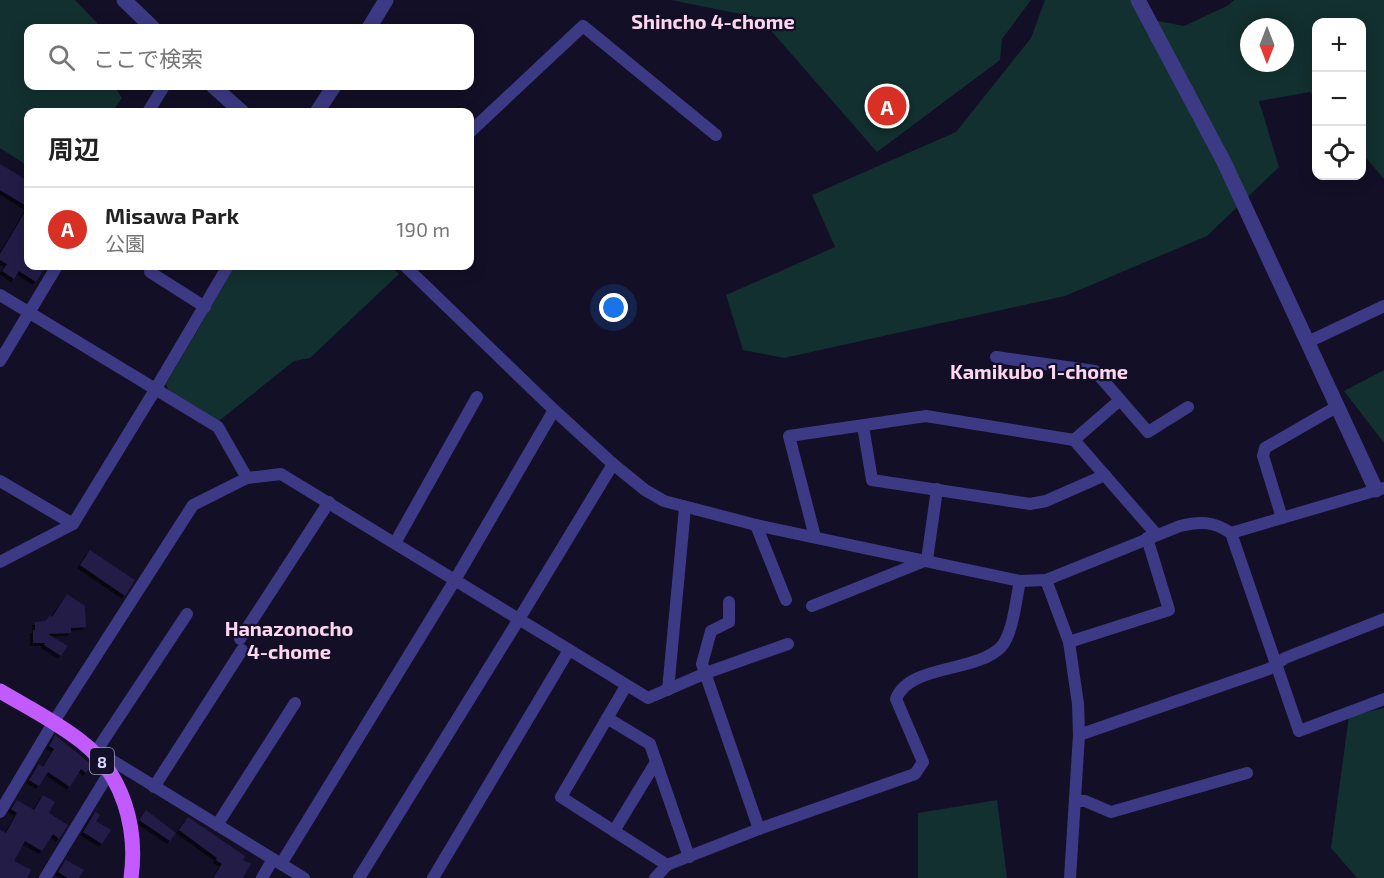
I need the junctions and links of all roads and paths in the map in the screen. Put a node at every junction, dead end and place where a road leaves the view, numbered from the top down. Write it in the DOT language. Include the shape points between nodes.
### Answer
graph roads {
  1 [pos="124,0"];
  2 [pos="386,0"];
  3 [pos="1138,0"];
  4 [pos="149,24"];
  5 [pos="371,24"];
  6 [pos="162,90"];
  7 [pos="217,90"];
  8 [pos="331,90"];
  9 [pos="150,108"];
  10 [pos="238,108"];
  11 [pos="320,108"];
  12 [pos="474,128"];
  13 [pos="716,135"];
  14 [pos="55,270"];
  15 [pos="226,270"];
  16 [pos="409,270"];
  17 [pos="150,272"];
  18 [pos="0,295"];
  19 [pos="1384,306"];
  20 [pos="205,307"];
  21 [pos="29,313"];
  22 [pos="1308,342"];
  23 [pos="996,357"];
  24 [pos="0,361"];
  25 [pos="155,390"];
  26 [pos="477,397"];
  27 [pos="1120,400"];
  28 [pos="1338,406"];
  29 [pos="1188,407"];
  30 [pos="554,410"];
  31 [pos="862,426"];
  32 [pos="1074,440"];
  33 [pos="613,464"];
  34 [pos="1105,475"];
  35 [pos="247,478"];
  36 [pos="0,481"];
  37 [pos="937,489"];
  38 [pos="1380,489"];
  39 [pos="328,502"];
  40 [pos="685,508"];
  41 [pos="1282,518"];
  42 [pos="73,524"];
  43 [pos="756,525"];
  44 [pos="1231,533"];
  45 [pos="1152,536"];
  46 [pos="815,537"];
  47 [pos="395,543"];
  48 [pos="927,560"];
  49 [pos="0,562"];
  50 [pos="455,580"];
  51 [pos="1046,580"];
  52 [pos="1020,581"];
  53 [pos="786,600"];
  54 [pos="729,602"];
  55 [pos="812,606"];
  56 [pos="187,614"];
  57 [pos="519,619"];
  58 [pos="1384,619"];
  59 [pos="1069,642"];
  60 [pos="788,644"];
  61 [pos="569,650"];
  62 [pos="1275,664"];
  63 [pos="706,673"];
  64 [pos="626,686"];
  65 [pos="668,690"];
  66 [pos="0,691"];
  67 [pos="1384,699"];
  68 [pos="295,703"];
  69 [pos="607,718"];
  70 [pos="53,723"];
  71 [pos="1079,735"];
  72 [pos="656,762"];
  73 [pos="103,764"];
  74 [pos="1247,773"];
  75 [pos="154,787"];
  76 [pos="1075,801"];
  77 [pos="0,812"];
  78 [pos="218,825"];
  79 [pos="759,829"];
  80 [pos="614,831"];
  81 [pos="689,857"];
  82 [pos="277,862"];
  83 [pos="667,865"];
  84 [pos="45,878"];
  85 [pos="131,878"];
  86 [pos="262,878"];
  87 [pos="304,878"];
  88 [pos="359,878"];
  89 [pos="433,878"];
  90 [pos="655,878"];
  91 [pos="1070,878"];
  1 -- 4 [label="street"];
  2 -- 5 [label="street"];
  3 -- 22 [label="street" via="1224,162"];
  6 -- 9 [label="street"];
  7 -- 10 [label="street"];
  8 -- 11 [label="street"];
  12 -- 13 [label="street" via="583,26"];
  14 -- 21 [label="street"];
  15 -- 20 [label="street"];
  16 -- 30 [label="street"];
  17 -- 20 [label="street"];
  18 -- 21 [label="street"];
  19 -- 22 [label="street"];
  20 -- 25 [label="street"];
  21 -- 24 [label="street"];
  21 -- 25 [label="street"];
  22 -- 28 [label="street"];
  23 -- 27 [label="street" via="1095,371"];
  25 -- 35 [label="street" via="218,427"];
  25 -- 42 [label="street"];
  26 -- 47 [label="street"];
  27 -- 29 [label="street" via="1148,432"];
  27 -- 32 [label="street"];
  28 -- 38 [label="street"];
  28 -- 41 [label="street" via="1264,448"];
  30 -- 33 [label="street"];
  30 -- 50 [label="street"];
  31 -- 32 [label="street" via="926,416"];
  31 -- 37 [label="street" via="872,480"];
  31 -- 46 [label="street" via="789,436"];
  32 -- 34 [label="street"];
  33 -- 40 [label="street" via="645,490"];
  33 -- 57 [label="street"];
  34 -- 37 [label="street" via="1030,504"];
  34 -- 45 [label="street"];
  35 -- 39 [label="street" via="281,474"];
  35 -- 70 [label="street" via="193,505"];
  36 -- 42 [label="street"];
  37 -- 48 [label="street"];
  38 -- 41 [label="street"];
  39 -- 47 [label="street"];
  39 -- 75 [label="street"];
  40 -- 43 [label="street"];
  40 -- 65 [label="street"];
  41 -- 44 [label="street"];
  42 -- 49 [label="street"];
  43 -- 46 [label="street"];
  43 -- 53 [label="street"];
  44 -- 45 [label="street" via="1219,525 1196,522"];
  44 -- 62 [label="street"];
  45 -- 51 [label="street"];
  45 -- 59 [label="street" via="1169,610"];
  46 -- 48 [label="street"];
  47 -- 50 [label="street"];
  48 -- 52 [label="street"];
  48 -- 55 [label="street"];
  50 -- 57 [label="street"];
  50 -- 82 [label="street"];
  51 -- 52 [label="street"];
  51 -- 59 [label="street"];
  52 -- 79 [label="street" via="1007,638 1000,649 984,658 911,681 900,690 896,699 923,762 915,774"];
  54 -- 63 [label="street" via="729,622 711,631 702,664"];
  56 -- 73 [label="street"];
  57 -- 61 [label="street"];
  57 -- 88 [label="street"];
  58 -- 62 [label="street"];
  59 -- 71 [label="street"];
  60 -- 63 [label="street"];
  61 -- 64 [label="street"];
  61 -- 89 [label="street"];
  62 -- 67 [label="street" via="1299,731"];
  62 -- 71 [label="street"];
  63 -- 65 [label="street"];
  63 -- 79 [label="street"];
  64 -- 65 [label="street" via="648,698"];
  64 -- 69 [label="street"];
  66 -- 70 [label="main road, 8"];
  68 -- 78 [label="street"];
  69 -- 72 [label="street" via="650,744"];
  69 -- 80 [label="street" via="561,797"];
  70 -- 73 [label="main road, 8" via="81,741"];
  70 -- 77 [label="street"];
  71 -- 76 [label="street"];
  72 -- 80 [label="street"];
  72 -- 81 [label="street"];
  73 -- 75 [label="street" via="113,762"];
  73 -- 84 [label="street"];
  73 -- 85 [label="main road, 8" via="130,818 134,848"];
  74 -- 76 [label="street" via="1111,812"];
  75 -- 78 [label="street"];
  76 -- 91 [label="street"];
  78 -- 82 [label="street"];
  79 -- 81 [label="street"];
  80 -- 83 [label="street"];
  81 -- 83 [label="street"];
  82 -- 86 [label="street"];
  82 -- 87 [label="street"];
  83 -- 90 [label="street"];
}
